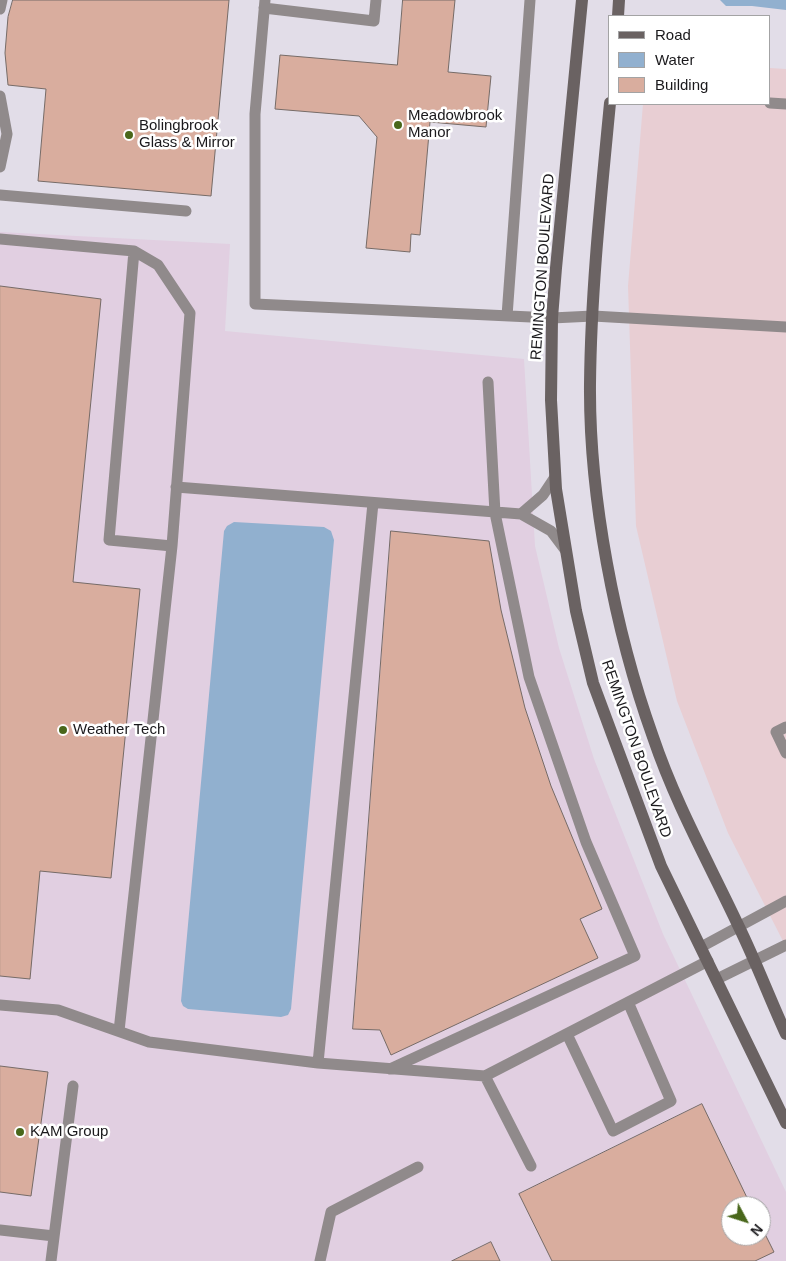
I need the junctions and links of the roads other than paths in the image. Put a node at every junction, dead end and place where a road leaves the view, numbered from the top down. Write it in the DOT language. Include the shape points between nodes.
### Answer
graph roads {
  1 [pos="2,0"];
  2 [pos="376,0"];
  3 [pos="530,0"];
  4 [pos="582,0"];
  5 [pos="619,0"];
  6 [pos="265,4"];
  7 [pos="0,8"];
  8 [pos="618,15"];
  9 [pos="0,96"];
  10 [pos="771,103"];
  11 [pos="786,104"];
  12 [pos="610,105"];
  13 [pos="0,167"];
  14 [pos="0,195"];
  15 [pos="186,211"];
  16 [pos="0,239"];
  17 [pos="134,251"];
  18 [pos="507,316"];
  19 [pos="593,316"];
  20 [pos="552,318"];
  21 [pos="786,327"];
  22 [pos="488,382"];
  23 [pos="555,477"];
  24 [pos="176,487"];
  25 [pos="373,503"];
  26 [pos="495,513"];
  27 [pos="521,514"];
  28 [pos="172,546"];
  29 [pos="566,551"];
  30 [pos="786,727"];
  31 [pos="786,753"];
  32 [pos="786,901"];
  33 [pos="738,925"];
  34 [pos="786,945"];
  35 [pos="701,947"];
  36 [pos="708,961"];
  37 [pos="755,961"];
  38 [pos="717,979"];
  39 [pos="628,1002"];
  40 [pos="0,1005"];
  41 [pos="119,1031"];
  42 [pos="567,1034"];
  43 [pos="786,1034"];
  44 [pos="318,1063"];
  45 [pos="390,1069"];
  46 [pos="485,1076"];
  47 [pos="73,1086"];
  48 [pos="786,1123"];
  49 [pos="530,1166"];
  50 [pos="418,1167"];
  51 [pos="0,1230"];
  52 [pos="54,1236"];
  53 [pos="51,1261"];
  54 [pos="320,1261"];
  1 -- 7 [label="lane"];
  2 -- 6 [label="lane" via="374,21"];
  3 -- 18 [label="lane"];
  4 -- 20 [label="street, REMINGTON BOULEVARD"];
  5 -- 8 [label="street"];
  6 -- 18 [label="lane" via="255,114 255,304"];
  9 -- 13 [label="lane" via="7,134"];
  10 -- 11 [label="lane"];
  12 -- 19 [label="street, REMINGTON BOULEVARD"];
  14 -- 15 [label="lane"];
  16 -- 17 [label="lane"];
  17 -- 24 [label="lane" via="158,265 190,313"];
  17 -- 28 [label="lane" via="109,540"];
  18 -- 20 [label="lane"];
  19 -- 20 [label="lane"];
  19 -- 21 [label="lane"];
  19 -- 33 [label="street, REMINGTON BOULEVARD" via="590,386 595,478 604,547 627,649 652,736 684,817"];
  20 -- 23 [label="street, REMINGTON BOULEVARD" via="551,400"];
  22 -- 26 [label="lane"];
  23 -- 27 [label="lane" via="543,495"];
  23 -- 29 [label="street, REMINGTON BOULEVARD"];
  24 -- 25 [label="lane"];
  24 -- 28 [label="lane"];
  25 -- 26 [label="lane"];
  25 -- 44 [label="lane"];
  26 -- 27 [label="lane"];
  26 -- 45 [label="lane" via="529,677 586,842 635,956"];
  27 -- 29 [label="lane" via="551,531"];
  28 -- 41 [label="lane"];
  29 -- 35 [label="street, REMINGTON BOULEVARD" via="593,683 661,866"];
  30 -- 31 [label="lane" via="776,732"];
  32 -- 33 [label="lane"];
  33 -- 35 [label="lane"];
  33 -- 37 [label="street, REMINGTON BOULEVARD"];
  34 -- 37 [label="lane"];
  35 -- 36 [label="street, REMINGTON BOULEVARD"];
  36 -- 38 [label="street, REMINGTON BOULEVARD"];
  36 -- 39 [label="lane"];
  37 -- 38 [label="lane"];
  37 -- 43 [label="street, REMINGTON BOULEVARD"];
  38 -- 48 [label="street, REMINGTON BOULEVARD"];
  39 -- 42 [label="lane"];
  39 -- 42 [label="lane" via="671,1101 613,1131"];
  40 -- 41 [label="lane" via="58,1010"];
  41 -- 44 [label="lane" via="149,1042"];
  42 -- 46 [label="lane"];
  44 -- 45 [label="lane"];
  45 -- 46 [label="lane"];
  46 -- 49 [label="lane"];
  47 -- 52 [label="lane"];
  50 -- 54 [label="lane" via="331,1212"];
  51 -- 52 [label="lane"];
  52 -- 53 [label="lane"];
}
